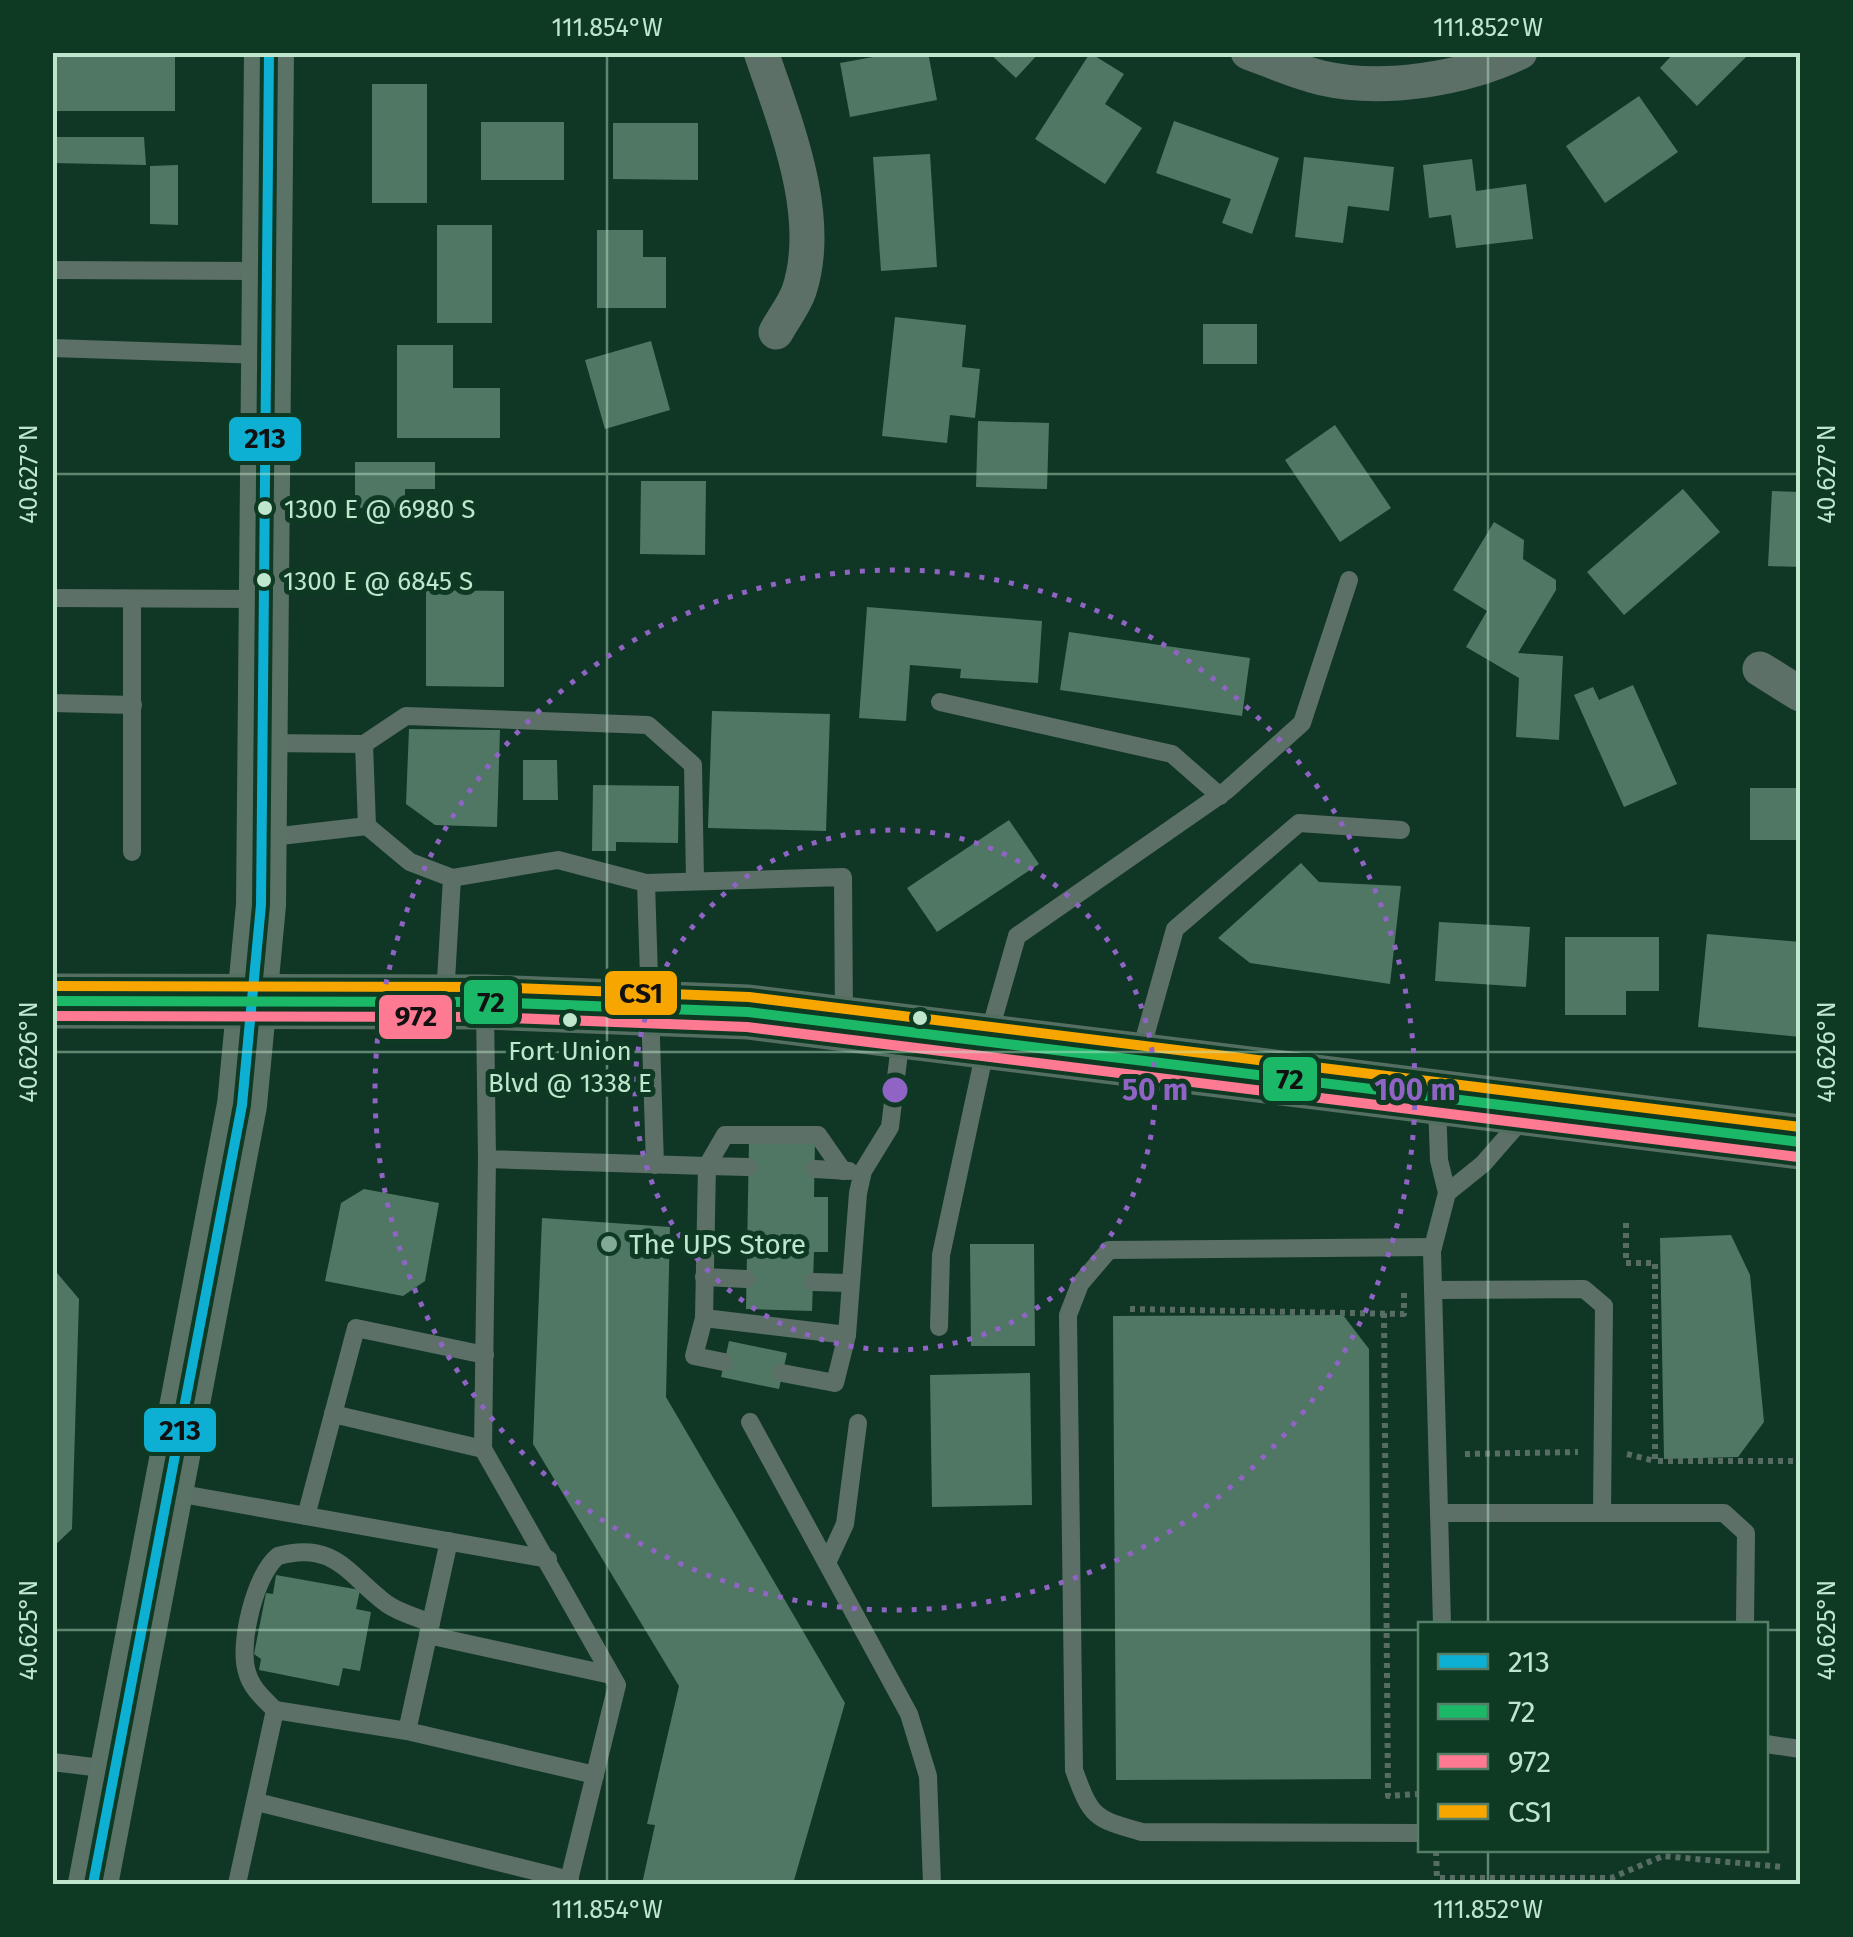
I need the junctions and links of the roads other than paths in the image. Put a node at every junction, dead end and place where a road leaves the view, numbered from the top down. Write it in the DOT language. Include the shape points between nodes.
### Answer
graph roads {
  1 [pos="268,52"];
  2 [pos="762,52"];
  3 [pos="1248,52"];
  4 [pos="1520,52"];
  5 [pos="52,270"];
  6 [pos="265,272"];
  7 [pos="776,332"];
  8 [pos="52,348"];
  9 [pos="265,355"];
  10 [pos="1349,580"];
  11 [pos="52,598"];
  12 [pos="132,598"];
  13 [pos="260,598"];
  14 [pos="1760,668"];
  15 [pos="1800,694"];
  16 [pos="940,702"];
  17 [pos="52,704"];
  18 [pos="133,705"];
  19 [pos="264,742"];
  20 [pos="364,744"];
  21 [pos="1220,796"];
  22 [pos="366,826"];
  23 [pos="1402,830"];
  24 [pos="262,838"];
  25 [pos="132,852"];
  26 [pos="452,878"];
  27 [pos="696,881"];
  28 [pos="646,883"];
  29 [pos="52,1001"];
  30 [pos="252,1002"];
  31 [pos="465,1002"];
  32 [pos="652,1006"];
  33 [pos="844,1023"];
  34 [pos="902,1031"];
  35 [pos="987,1041"];
  36 [pos="1138,1060"];
  37 [pos="1436,1097"];
  38 [pos="1531,1110"];
  39 [pos="1800,1142"];
  40 [pos="487,1159"];
  41 [pos="654,1165"];
  42 [pos="707,1166"];
  43 [pos="748,1167"];
  44 [pos="815,1169"];
  45 [pos="842,1171"];
  46 [pos="863,1171"];
  47 [pos="1447,1193"];
  48 [pos="1433,1247"];
  49 [pos="704,1276"];
  50 [pos="746,1279"];
  51 [pos="813,1282"];
  52 [pos="848,1284"];
  53 [pos="1433,1290"];
  54 [pos="704,1318"];
  55 [pos="939,1327"];
  56 [pos="846,1335"];
  57 [pos="486,1354"];
  58 [pos="724,1362"];
  59 [pos="782,1373"];
  60 [pos="333,1414"];
  61 [pos="750,1422"];
  62 [pos="858,1423"];
  63 [pos="483,1449"];
  64 [pos="170,1492"];
  65 [pos="1439,1514"];
  66 [pos="1602,1514"];
  67 [pos="306,1516"];
  68 [pos="449,1541"];
  69 [pos="548,1559"];
  70 [pos="827,1562"];
  71 [pos="1442,1622"];
  72 [pos="1746,1622"];
  73 [pos="430,1629"];
  74 [pos="612,1675"];
  75 [pos="274,1710"];
  76 [pos="407,1731"];
  77 [pos="1768,1744"];
  78 [pos="1800,1749"];
  79 [pos="52,1762"];
  80 [pos="115,1770"];
  81 [pos="595,1775"];
  82 [pos="257,1802"];
  83 [pos="1418,1833"];
  84 [pos="569,1882"];
  85 [pos="93,1884"];
  86 [pos="237,1884"];
  87 [pos="932,1884"];
  1 -- 6 [label="main road"];
  2 -- 7 [label="street" via="788,133 807,247 798,292"];
  3 -- 4 [label="street" via="1324,78 1405,82 1492,66"];
  5 -- 6 [label="lane"];
  6 -- 9 [label="main road"];
  8 -- 9 [label="lane"];
  9 -- 13 [label="main road"];
  10 -- 21 [label="lane" via="1302,724"];
  11 -- 12 [label="lane"];
  12 -- 13 [label="lane"];
  12 -- 18 [label="lane"];
  13 -- 19 [label="main road"];
  14 -- 15 [label="street"];
  16 -- 21 [label="lane" via="1172,754"];
  17 -- 18 [label="lane"];
  18 -- 25 [label="lane"];
  19 -- 20 [label="lane"];
  19 -- 24 [label="main road"];
  20 -- 22 [label="lane"];
  20 -- 27 [label="lane" via="406,716 648,724 693,765"];
  21 -- 35 [label="lane" via="1017,936"];
  22 -- 24 [label="lane"];
  22 -- 26 [label="lane" via="410,862"];
  23 -- 36 [label="lane" via="1299,823 1175,928"];
  24 -- 30 [label="main road"];
  26 -- 28 [label="lane" via="558,860"];
  26 -- 31 [label="lane"];
  27 -- 28 [label="lane"];
  27 -- 33 [label="lane" via="842,877"];
  28 -- 32 [label="lane"];
  29 -- 30 [label="main road"];
  30 -- 31 [label="main road"];
  30 -- 64 [label="main road" via="242,1105"];
  31 -- 32 [label="main road"];
  31 -- 40 [label="lane"];
  32 -- 33 [label="main road"];
  32 -- 41 [label="lane"];
  33 -- 34 [label="main road"];
  34 -- 35 [label="main road"];
  34 -- 46 [label="lane" via="890,1128"];
  35 -- 36 [label="main road"];
  35 -- 55 [label="lane" via="941,1254"];
  36 -- 37 [label="main road"];
  37 -- 38 [label="main road"];
  37 -- 47 [label="lane"];
  38 -- 39 [label="main road"];
  38 -- 47 [label="lane"];
  40 -- 41 [label="lane"];
  40 -- 57 [label="lane"];
  41 -- 42 [label="lane"];
  42 -- 43 [label="lane"];
  42 -- 45 [label="lane" via="724,1135 818,1136"];
  42 -- 49 [label="lane"];
  44 -- 45 [label="lane"];
  45 -- 46 [label="lane"];
  46 -- 52 [label="lane"];
  47 -- 48 [label="lane"];
  48 -- 53 [label="lane"];
  48 -- 83 [label="lane" via="1108,1250 1080,1284 1068,1315 1074,1770 1088,1809 1101,1822 1142,1832"];
  49 -- 50 [label="lane"];
  49 -- 54 [label="lane"];
  51 -- 52 [label="lane"];
  52 -- 56 [label="lane"];
  53 -- 65 [label="lane"];
  53 -- 66 [label="lane" via="1584,1289 1604,1306"];
  54 -- 56 [label="lane"];
  54 -- 58 [label="lane" via="694,1356"];
  56 -- 59 [label="lane" via="835,1384"];
  57 -- 60 [label="lane" via="356,1328"];
  57 -- 63 [label="lane"];
  60 -- 63 [label="lane"];
  60 -- 67 [label="lane"];
  61 -- 70 [label="lane"];
  62 -- 70 [label="lane" via="845,1524"];
  63 -- 69 [label="lane"];
  64 -- 67 [label="lane"];
  64 -- 80 [label="main road"];
  65 -- 66 [label="lane"];
  65 -- 71 [label="lane"];
  66 -- 72 [label="lane" via="1724,1514 1746,1533"];
  67 -- 68 [label="lane"];
  68 -- 69 [label="lane"];
  68 -- 73 [label="lane"];
  69 -- 74 [label="lane"];
  70 -- 87 [label="lane" via="909,1714 928,1776"];
  73 -- 74 [label="lane"];
  73 -- 75 [label="lane" via="385,1602 346,1565 313,1553 278,1556 259,1578 244,1653 254,1688"];
  73 -- 76 [label="lane"];
  74 -- 81 [label="lane" via="617,1685"];
  75 -- 76 [label="lane"];
  75 -- 82 [label="lane"];
  76 -- 81 [label="lane"];
  77 -- 78 [label="lane"];
  79 -- 80 [label="lane"];
  80 -- 85 [label="main road"];
  81 -- 84 [label="lane"];
  82 -- 84 [label="lane"];
  82 -- 86 [label="lane"];
}
